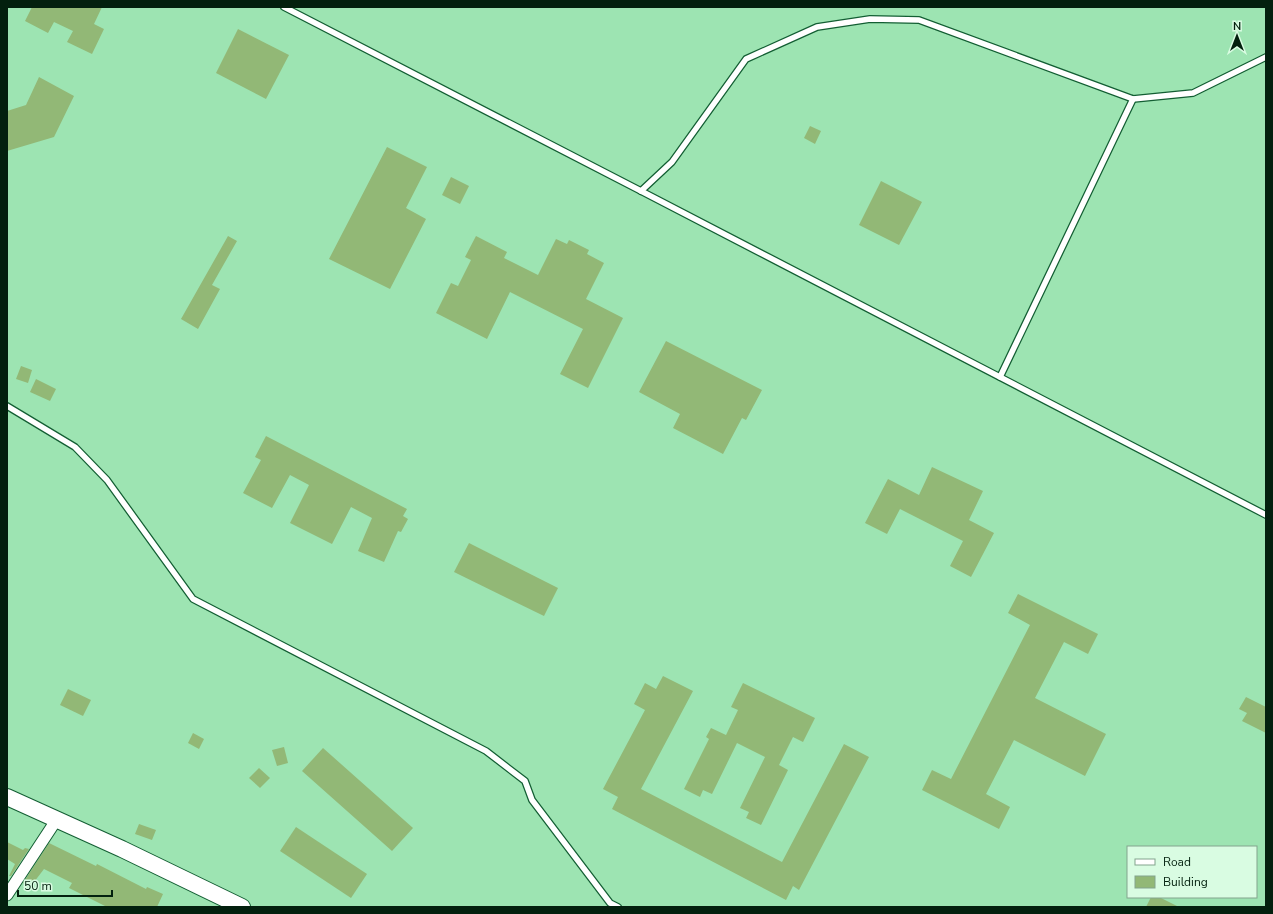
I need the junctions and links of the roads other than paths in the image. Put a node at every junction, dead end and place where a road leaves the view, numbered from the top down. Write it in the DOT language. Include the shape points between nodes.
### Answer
graph roads {
  1 [pos="284,7"];
  2 [pos="1266,57"];
  3 [pos="1133,99"];
  4 [pos="641,191"];
  5 [pos="1000,377"];
  6 [pos="7,406"];
  7 [pos="1266,515"];
  8 [pos="7,797"];
  9 [pos="57,819"];
  10 [pos="7,895"];
  11 [pos="242,907"];
  12 [pos="618,907"];
  1 -- 4 [label="lane"];
  2 -- 3 [label="lane" via="1193,93"];
  3 -- 4 [label="lane" via="920,20 870,19 817,27 746,59 672,162"];
  3 -- 5 [label="lane"];
  4 -- 5 [label="lane"];
  5 -- 7 [label="lane"];
  6 -- 12 [label="lane" via="74,447 107,480 193,598 486,751 525,781 532,800 610,903"];
  8 -- 9 [label="main road"];
  9 -- 10 [label="street"];
  9 -- 11 [label="main road"];
}
